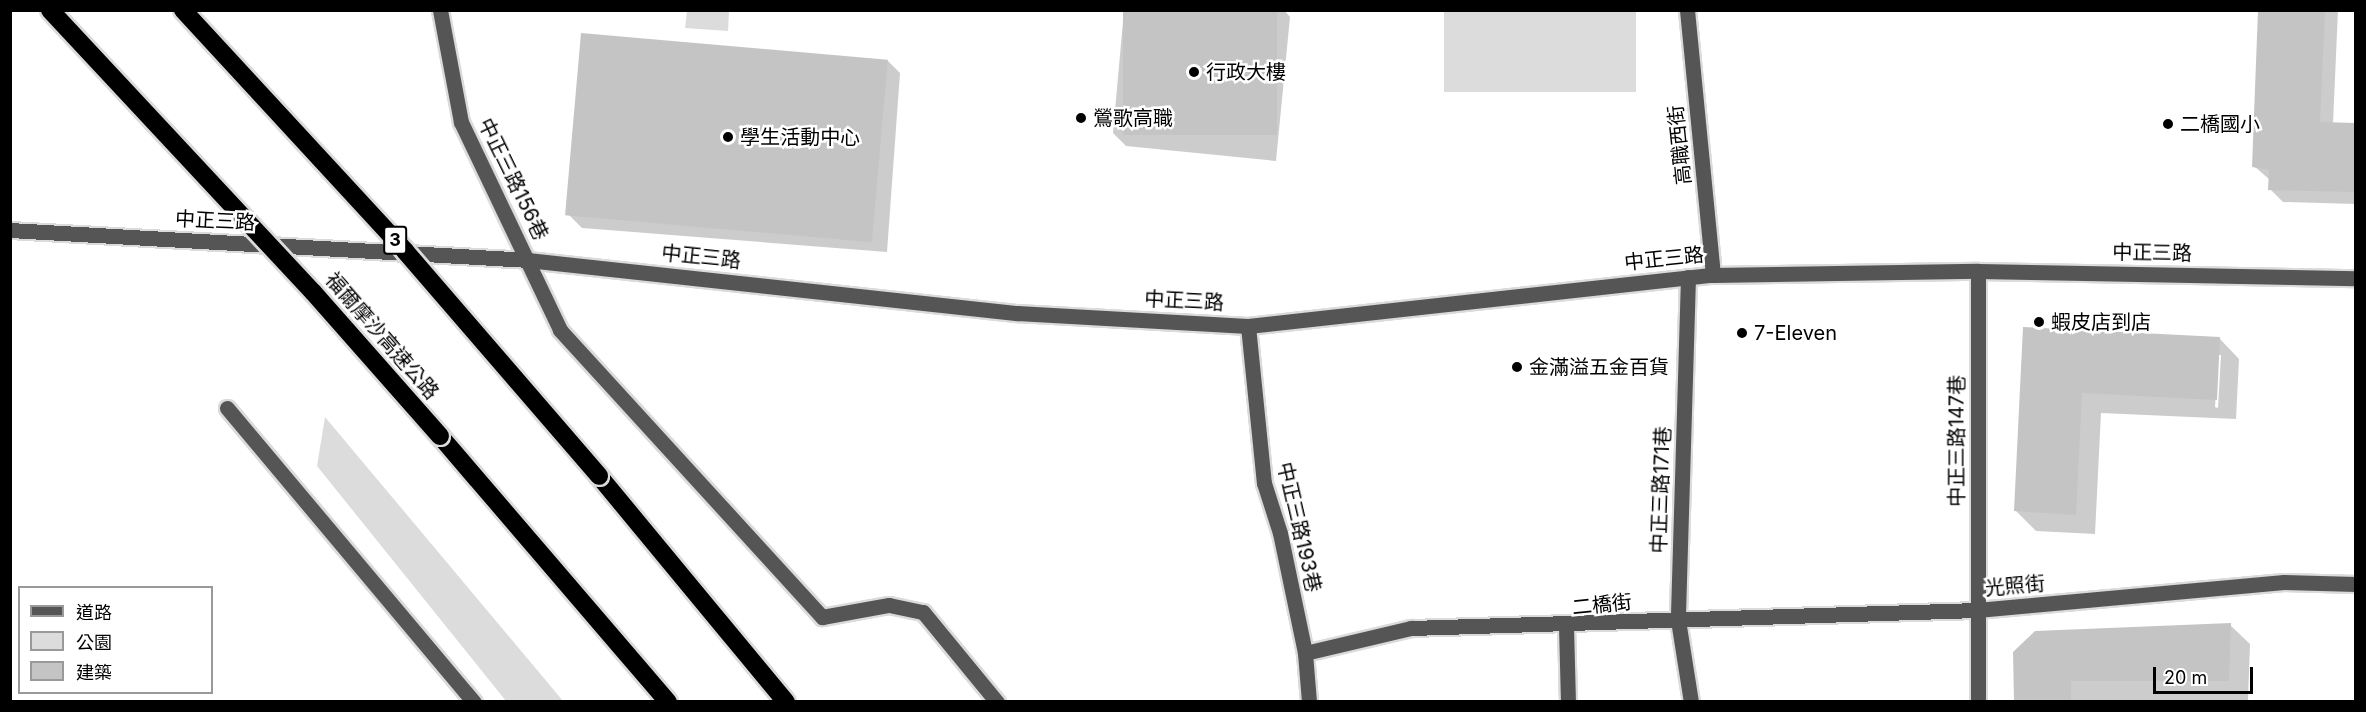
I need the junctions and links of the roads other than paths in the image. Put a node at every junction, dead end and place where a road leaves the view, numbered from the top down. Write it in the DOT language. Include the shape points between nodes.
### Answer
graph roads {
  1 [pos="50,10"];
  2 [pos="183,10"];
  3 [pos="440,10"];
  4 [pos="1687,10"];
  5 [pos="10,230"];
  6 [pos="528,260"];
  7 [pos="1978,271"];
  8 [pos="1713,274"];
  9 [pos="1688,278"];
  10 [pos="2355,278"];
  11 [pos="1248,326"];
  12 [pos="227,408"];
  13 [pos="2355,584"];
  14 [pos="1977,610"];
  15 [pos="1678,620"];
  16 [pos="1566,626"];
  17 [pos="1305,653"];
  18 [pos="474,702"];
  19 [pos="668,702"];
  20 [pos="786,702"];
  21 [pos="997,702"];
  22 [pos="1309,702"];
  23 [pos="1568,702"];
  24 [pos="1691,702"];
  25 [pos="1978,702"];
  1 -- 19 [label="highway, 福爾摩沙高速公路, bridge" via="313,292"];
  2 -- 20 [label="highway, 3, bridge" via="405,251"];
  3 -- 6 [label="street, 中正三路156巷" via="461,122"];
  4 -- 8 [label="street, 高職西街"];
  5 -- 6 [label="street, 中正三路"];
  6 -- 11 [label="street, 中正三路" via="1017,312"];
  6 -- 21 [label="street, 中正三路156巷" via="560,330 822,616 889,605 923,612"];
  7 -- 8 [label="street, 中正三路"];
  7 -- 10 [label="street, 中正三路"];
  7 -- 14 [label="street, 中正三路147巷"];
  8 -- 9 [label="street, 中正三路"];
  9 -- 11 [label="street, 中正三路"];
  9 -- 15 [label="street, 中正三路171巷"];
  11 -- 17 [label="street, 中正三路193巷" via="1264,483 1280,533"];
  12 -- 18 [label="street"];
  13 -- 14 [label="street, 光照街" via="2284,582"];
  14 -- 15 [label="street, 光照街"];
  14 -- 25 [label="street, 中正三路147巷"];
  15 -- 16 [label="street, 二橋街"];
  15 -- 24 [label="street, 中正三路171巷"];
  16 -- 17 [label="street" via="1411,628"];
  16 -- 23 [label="street, 二橋街"];
  17 -- 22 [label="street, 中正三路193巷"];
}
